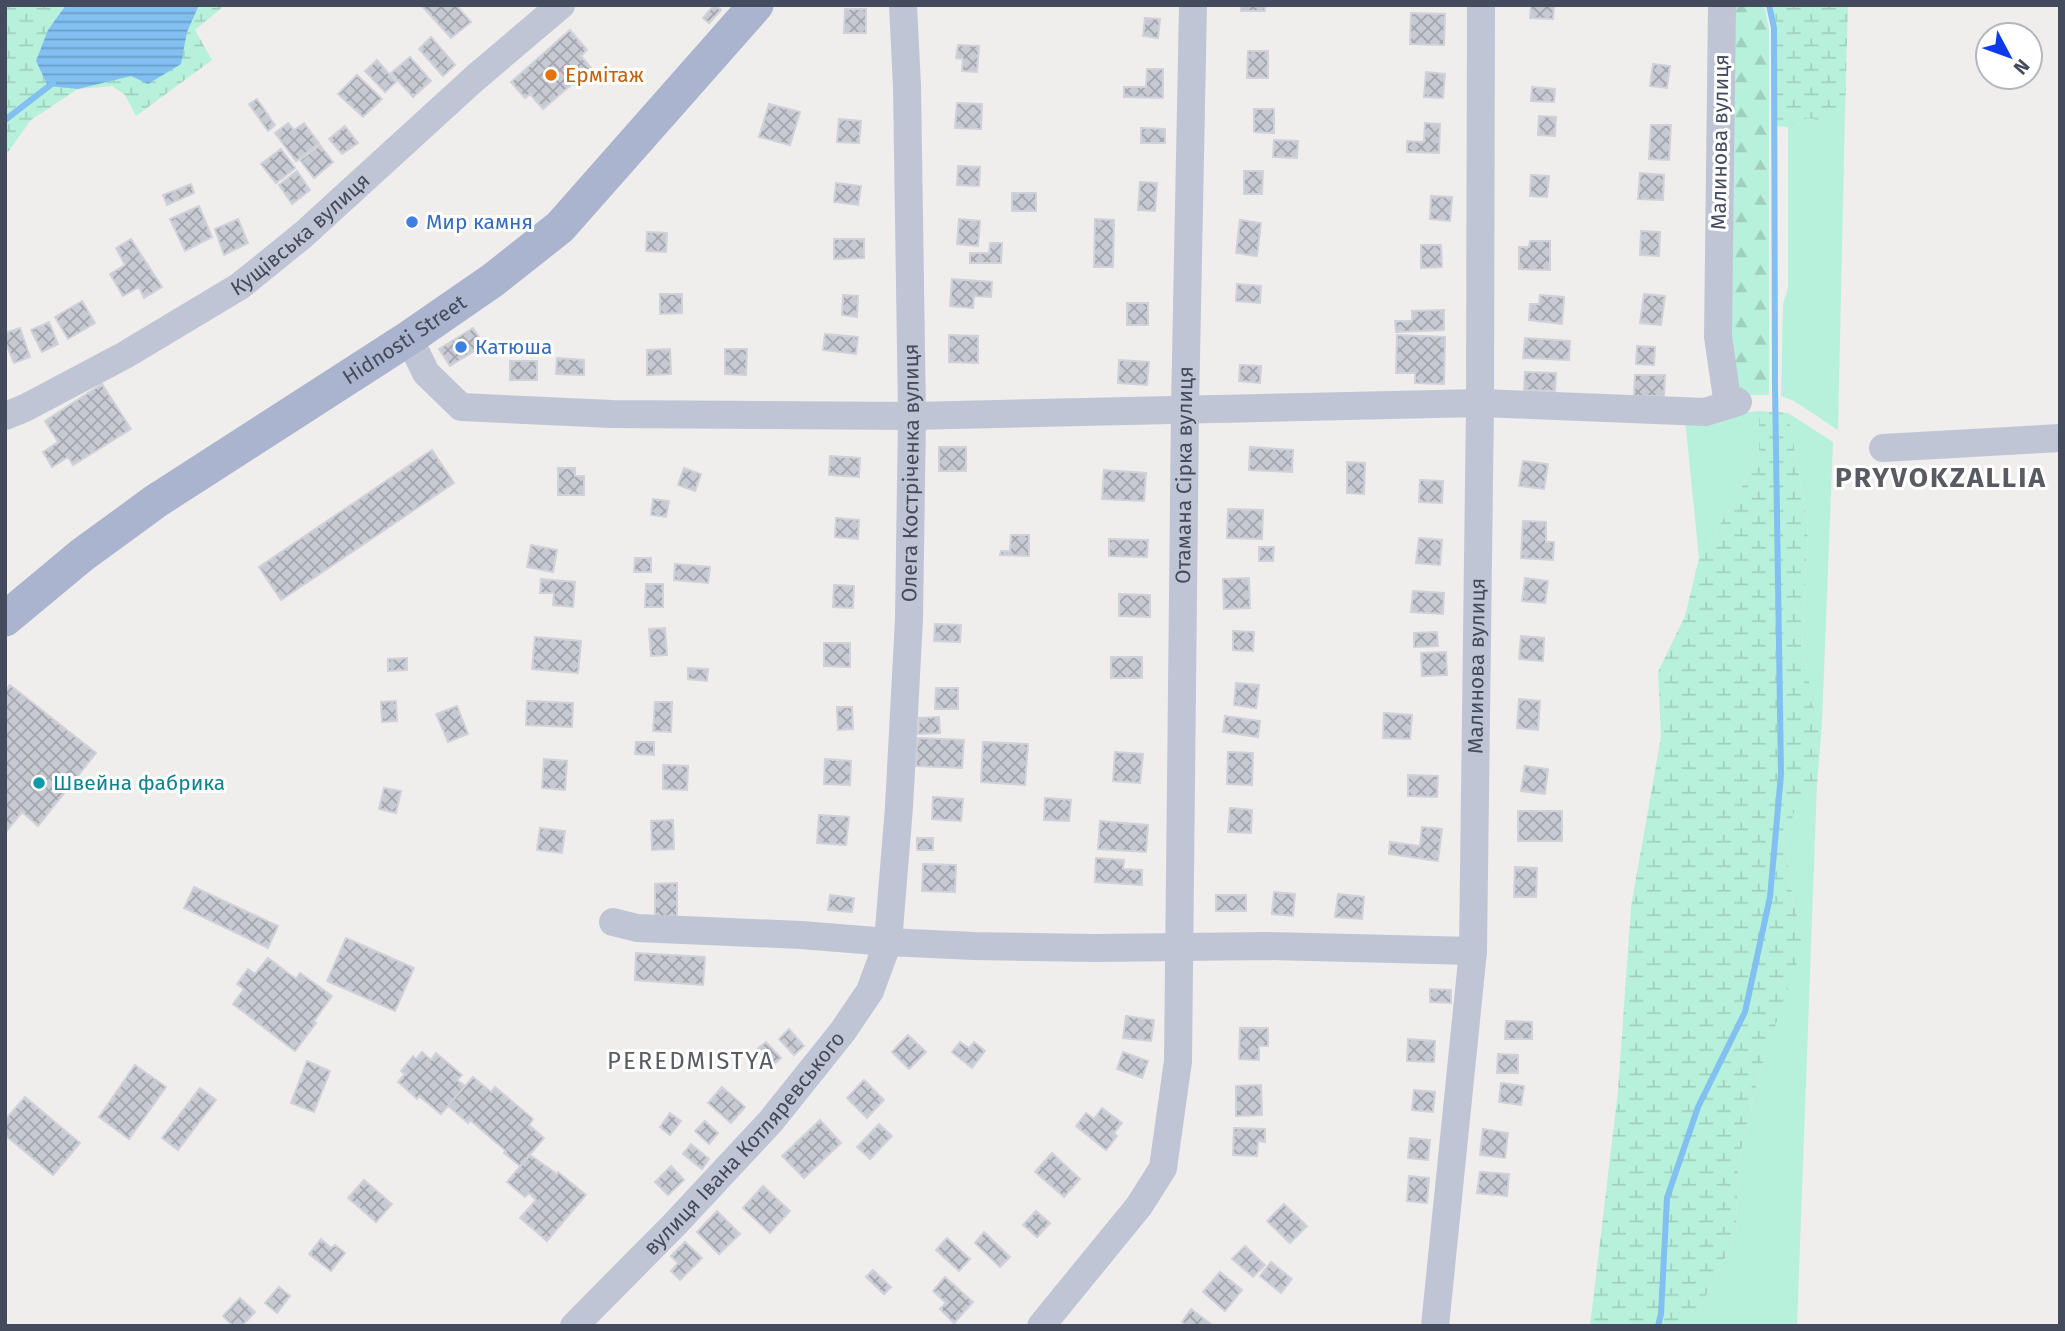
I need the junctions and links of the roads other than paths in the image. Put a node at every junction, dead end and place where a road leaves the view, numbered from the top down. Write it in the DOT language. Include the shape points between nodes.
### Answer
graph roads {
  1 [pos="561,5"];
  2 [pos="756,5"];
  3 [pos="903,5"];
  4 [pos="1193,5"];
  5 [pos="1481,5"];
  6 [pos="1722,5"];
  7 [pos="409,338"];
  8 [pos="1480,402"];
  9 [pos="1185,410"];
  10 [pos="5,416"];
  11 [pos="912,416"];
  12 [pos="2060,438"];
  13 [pos="1883,447"];
  14 [pos="5,619"];
  15 [pos="613,922"];
  16 [pos="888,942"];
  17 [pos="1180,946"];
  18 [pos="1473,951"];
  19 [pos="575,1326"];
  20 [pos="1041,1326"];
  21 [pos="1435,1326"];
  1 -- 10 [label="street, Кущівська вулиця" via="240,286 125,355"];
  2 -- 7 [label="main road, Hidnosti Street" via="560,227 494,280"];
  3 -- 11 [label="street, Олега Костріченка вулиця"];
  4 -- 9 [label="street, Отамана Сірка вулиця"];
  5 -- 8 [label="street, Малинова вулиця"];
  6 -- 8 [label="street, Малинова вулиця" via="1718,337 1733,403 1705,412"];
  7 -- 11 [label="street" via="426,373 461,407 612,414"];
  7 -- 14 [label="main road, Hidnosti Street" via="156,501"];
  8 -- 9 [label="street"];
  8 -- 18 [label="street, Малинова вулиця"];
  9 -- 11 [label="street"];
  9 -- 17 [label="street, Отамана Сірка вулиця"];
  11 -- 16 [label="street, Олега Костріченка вулиця" via="909,619"];
  12 -- 13 [label="street"];
  15 -- 16 [label="street" via="637,928"];
  16 -- 17 [label="street"];
  16 -- 19 [label="street, вулиця Івана Котляревського" via="870,991 771,1121"];
  17 -- 18 [label="street"];
  17 -- 20 [label="street, Отамана Сірка вулиця" via="1178,1061 1163,1168 1139,1206"];
  18 -- 21 [label="street, Малинова вулиця"];
}
